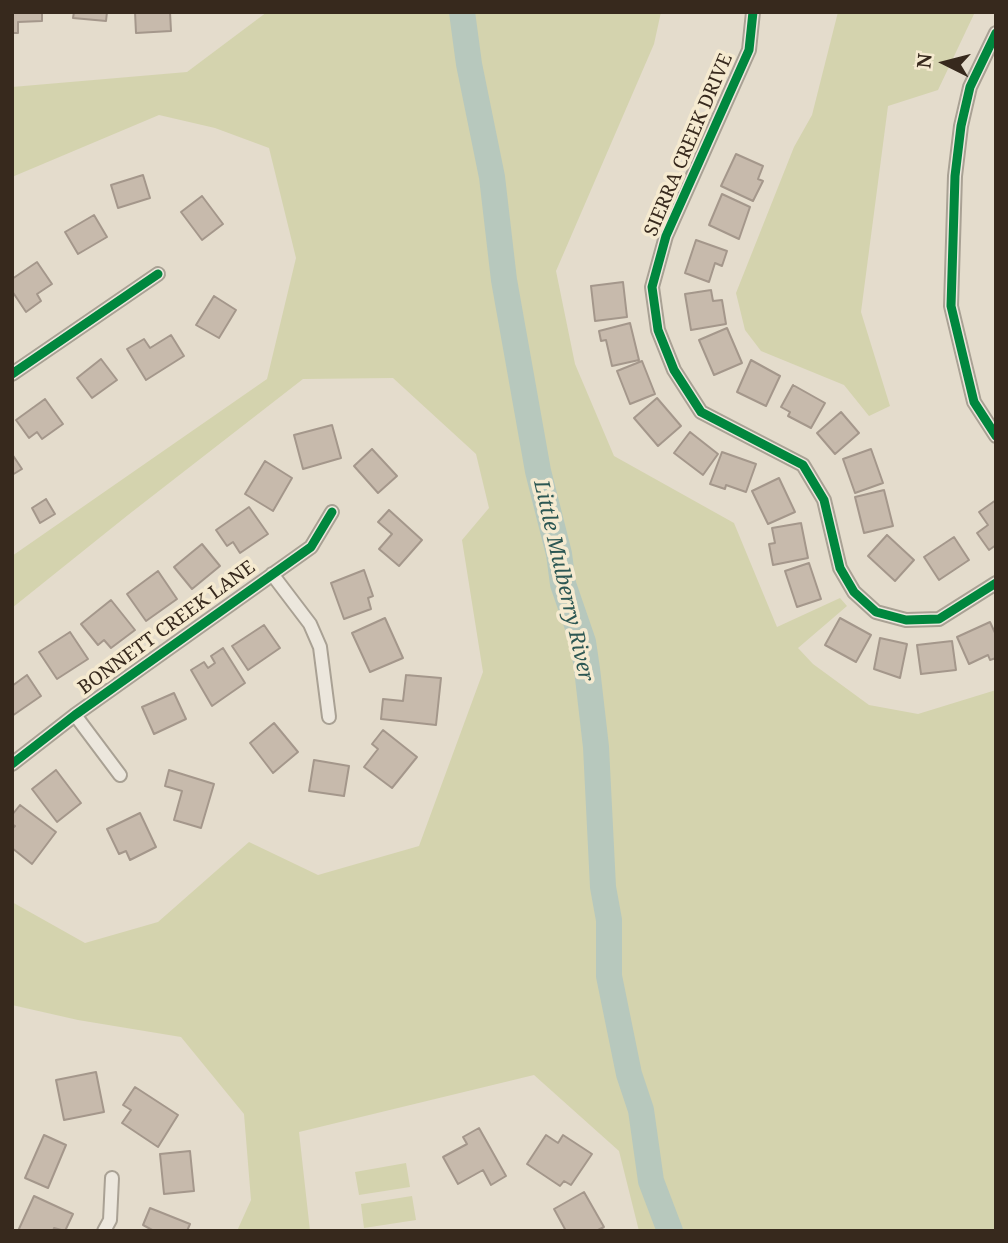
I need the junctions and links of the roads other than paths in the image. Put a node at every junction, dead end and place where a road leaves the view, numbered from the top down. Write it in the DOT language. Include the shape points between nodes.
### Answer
graph roads {
  1 [pos="753,12"];
  2 [pos="996,33"];
  3 [pos="158,274"];
  4 [pos="12,374"];
  5 [pos="996,436"];
  6 [pos="332,512"];
  7 [pos="272,574"];
  8 [pos="996,583"];
  9 [pos="75,715"];
  10 [pos="329,717"];
  11 [pos="12,764"];
  12 [pos="120,775"];
  13 [pos="112,1178"];
  14 [pos="104,1231"];
  1 -- 8 [label="street, SIERRA CREEK DRIVE" via="750,50 666,236 652,287 658,330 674,370 701,412 803,465 824,500 840,568 854,592 876,612 906,620 940,619"];
  2 -- 5 [label="street" via="970,87 961,126 951,306 974,402"];
  3 -- 4 [label="street"];
  6 -- 7 [label="street, BONNETT CREEK LANE" via="311,547"];
  7 -- 9 [label="street, BONNETT CREEK LANE"];
  7 -- 10 [label="street" via="310,624 320,647"];
  9 -- 11 [label="street, BONNETT CREEK LANE"];
  9 -- 12 [label="street"];
  13 -- 14 [label="street" via="110,1220"];
}
